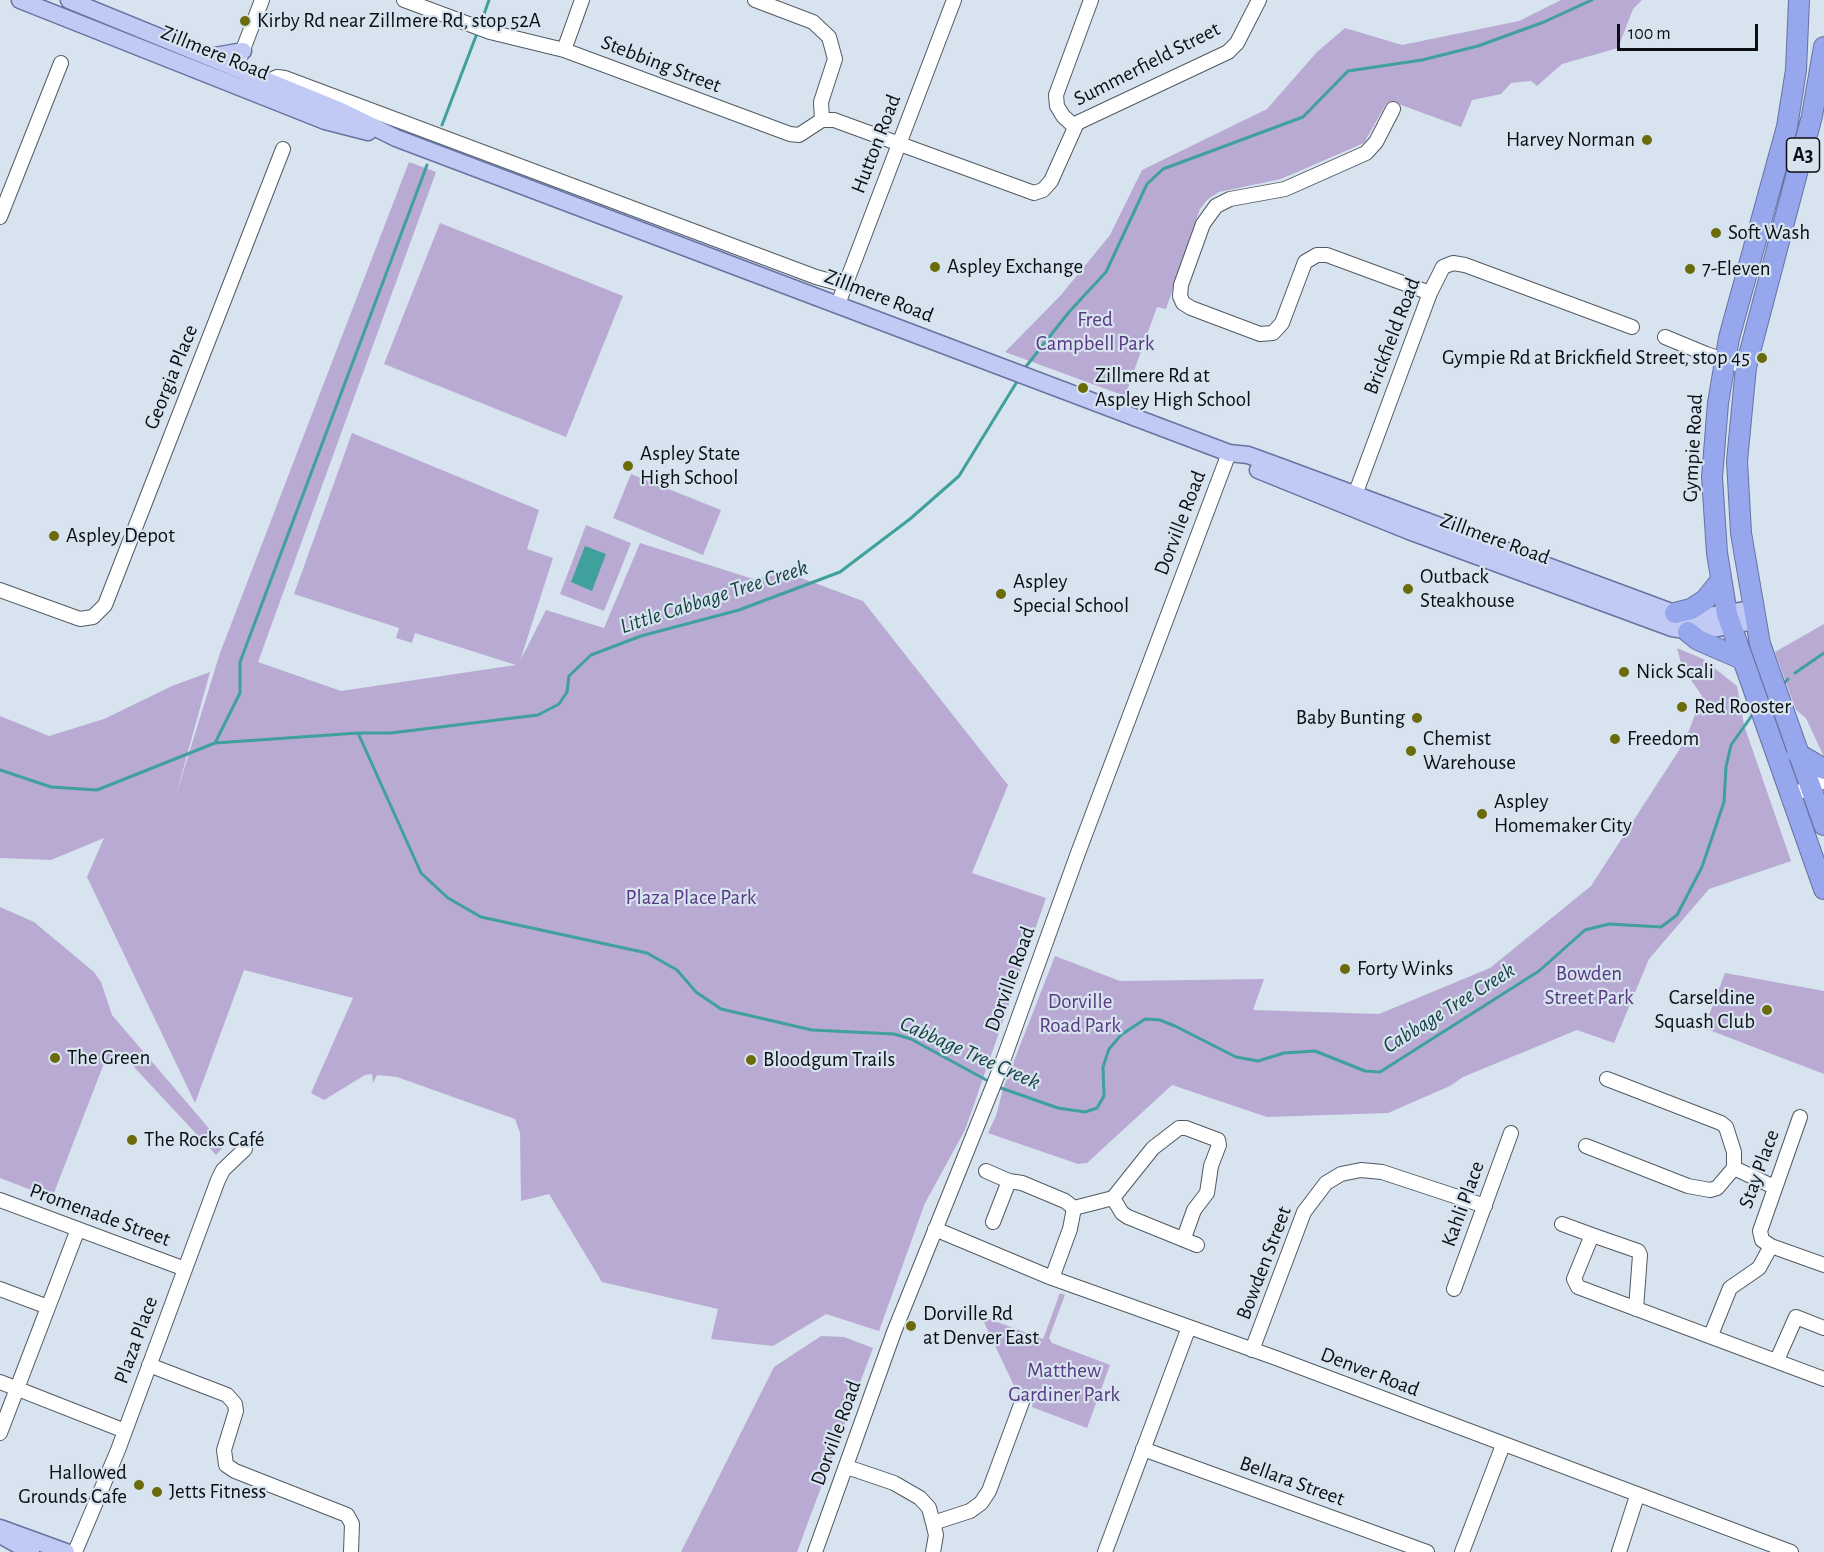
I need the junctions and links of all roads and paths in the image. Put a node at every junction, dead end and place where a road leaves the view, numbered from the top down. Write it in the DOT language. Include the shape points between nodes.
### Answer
graph roads {
  1 [pos="20,0"];
  2 [pos="69,0"];
  3 [pos="262,0"];
  4 [pos="404,0"];
  5 [pos="582,0"];
  6 [pos="755,0"];
  7 [pos="954,0"];
  8 [pos="1091,0"];
  9 [pos="1260,0"];
  10 [pos="1799,0"];
  11 [pos="1824,47"];
  12 [pos="564,50"];
  13 [pos="243,51"];
  14 [pos="208,57"];
  15 [pos="61,63"];
  16 [pos="233,76"];
  17 [pos="267,82"];
  18 [pos="1393,109"];
  19 [pos="822,120"];
  20 [pos="1075,126"];
  21 [pos="396,138"];
  22 [pos="899,144"];
  23 [pos="283,149"];
  24 [pos="518,165"];
  25 [pos="512,183"];
  26 [pos="0,217"];
  27 [pos="845,285"];
  28 [pos="1430,293"];
  29 [pos="838,304"];
  30 [pos="1632,327"];
  31 [pos="1665,337"];
  32 [pos="1725,359"];
  33 [pos="1746,367"];
  34 [pos="1229,453"];
  35 [pos="1353,502"];
  36 [pos="1721,580"];
  37 [pos="0,590"];
  38 [pos="1675,613"];
  39 [pos="1754,615"];
  40 [pos="1729,620"];
  41 [pos="1688,632"];
  42 [pos="1745,668"];
  43 [pos="1797,753"];
  44 [pos="1824,769"];
  45 [pos="1818,791"];
  46 [pos="1792,801"];
  47 [pos="1824,825"];
  48 [pos="1824,890"];
  49 [pos="1607,1079"];
  50 [pos="1800,1117"];
  51 [pos="1511,1133"];
  52 [pos="1586,1146"];
  53 [pos="245,1149"];
  54 [pos="1734,1168"];
  55 [pos="986,1171"];
  56 [pos="1009,1181"];
  57 [pos="1774,1187"];
  58 [pos="1113,1198"];
  59 [pos="0,1200"];
  60 [pos="1485,1206"];
  61 [pos="1074,1208"];
  62 [pos="993,1222"];
  63 [pos="1562,1224"];
  64 [pos="78,1229"];
  65 [pos="935,1229"];
  66 [pos="1592,1235"];
  67 [pos="1184,1238"];
  68 [pos="1197,1245"];
  69 [pos="1771,1246"];
  70 [pos="1824,1265"];
  71 [pos="185,1269"];
  72 [pos="1052,1278"];
  73 [pos="0,1289"];
  74 [pos="1454,1289"];
  75 [pos="48,1307"];
  76 [pos="1636,1309"];
  77 [pos="1189,1327"];
  78 [pos="1824,1328"];
  79 [pos="1711,1335"];
  80 [pos="1252,1350"];
  81 [pos="1777,1360"];
  82 [pos="149,1365"];
  83 [pos="1824,1379"];
  84 [pos="0,1382"];
  85 [pos="17,1389"];
  86 [pos="1022,1402"];
  87 [pos="125,1431"];
  88 [pos="0,1433"];
  89 [pos="1503,1444"];
  90 [pos="1143,1449"];
  91 [pos="847,1467"];
  92 [pos="1637,1496"];
  93 [pos="933,1523"];
  94 [pos="0,1528"];
  95 [pos="0,1535"];
  96 [pos="31,1552"];
  97 [pos="66,1552"];
  98 [pos="75,1552"];
  99 [pos="351,1552"];
  100 [pos="815,1552"];
  101 [pos="933,1552"];
  102 [pos="1105,1552"];
  103 [pos="1427,1552"];
  104 [pos="1462,1552"];
  105 [pos="1619,1552"];
  106 [pos="1791,1552"];
  1 -- 16 [label="main road, Zillmere Road"];
  2 -- 14 [label="main road, Zillmere Road"];
  3 -- 13 [label="street"];
  4 -- 12 [label="street, Stebbing Street" via="489,32"];
  5 -- 12 [label="street"];
  6 -- 19 [label="street" via="813,22 829,37 834,59 821,102"];
  7 -- 22 [label="street, Hutton Road"];
  8 -- 20 [label="street" via="1056,95 1063,116"];
  9 -- 20 [label="street, Summerfield Street" via="1228,52"];
  10 -- 32 [label="highway, Gympie Road / A3" via="1796,70 1787,127"];
  11 -- 33 [label="highway, A3" via="1812,116"];
  12 -- 19 [label="street, Stebbing Street" via="790,134 799,135"];
  13 -- 14 [label="main road"];
  13 -- 16 [label="street"];
  14 -- 16 [label="main road, Zillmere Road"];
  15 -- 26 [label="street"];
  16 -- 17 [label="main road, Zillmere Road"];
  16 -- 21 [label="main road, Zillmere Road" via="335,125"];
  17 -- 21 [label="main road, Zillmere Road"];
  17 -- 24 [label="street, Zillmere Road" via="285,78"];
  18 -- 28 [label="street" via="1374,147 1366,153 1285,189 1230,199 1216,206 1203,224 1180,296 1191,308 1260,334 1273,333 1282,323 1305,262 1323,254"];
  19 -- 22 [label="street" via="838,121"];
  20 -- 22 [label="street, Summerfield Street" via="1051,181 1034,193"];
  21 -- 25 [label="main road, Zillmere Road"];
  22 -- 27 [label="street, Hutton Road"];
  23 -- 37 [label="street, Georgia Place" via="105,605 93,617 80,619"];
  24 -- 25 [label="street"];
  24 -- 27 [label="street, Zillmere Road"];
  25 -- 29 [label="main road, Zillmere Road"];
  27 -- 29 [label="street, Hutton Road"];
  28 -- 30 [label="street, Brickfield Road" via="1439,271 1458,263"];
  28 -- 35 [label="street, Brickfield Road"];
  29 -- 34 [label="main road, Zillmere Road"];
  31 -- 32 [label="street"];
  32 -- 33 [label="street"];
  32 -- 36 [label="highway, Gympie Road / A3" via="1712,477"];
  33 -- 39 [label="highway, A3" via="1737,479"];
  34 -- 35 [label="main road, Zillmere Road" via="1245,464"];
  34 -- 65 [label="street, Dorville Road" via="986,1106"];
  35 -- 38 [label="main road, Zillmere Road"];
  35 -- 41 [label="main road, Zillmere Road"];
  36 -- 38 [label="highway" via="1705,600"];
  36 -- 40 [label="highway, Gympie Road / A3"];
  38 -- 40 [label="main road, Zillmere Road"];
  39 -- 40 [label="main road, Zillmere Road"];
  39 -- 43 [label="highway, A3" via="1766,664"];
  40 -- 41 [label="main road, Zillmere Road"];
  40 -- 42 [label="highway, Gympie Road / A3"];
  41 -- 42 [label="highway"];
  42 -- 46 [label="highway, Gympie Road / A3"];
  43 -- 44 [label="highway"];
  43 -- 45 [label="highway, A3"];
  45 -- 46 [label="street"];
  45 -- 47 [label="highway, A3"];
  46 -- 48 [label="highway, Gympie Road / A3"];
  49 -- 54 [label="street" via="1721,1123 1734,1152"];
  50 -- 57 [label="street, Stay Place"];
  51 -- 60 [label="street, Kahli Place"];
  52 -- 54 [label="street" via="1680,1183 1710,1190 1717,1188"];
  53 -- 71 [label="street, Plaza Place" via="218,1180"];
  54 -- 57 [label="street"];
  55 -- 56 [label="street"];
  56 -- 61 [label="street" via="1022,1183"];
  56 -- 62 [label="street"];
  57 -- 69 [label="street, Stay Place" via="1760,1231 1762,1240"];
  58 -- 61 [label="street"];
  58 -- 67 [label="street" via="1128,1217"];
  58 -- 67 [label="street" via="1148,1153 1179,1128 1225,1139 1211,1167 1207,1193 1194,1210"];
  59 -- 64 [label="street, Promenade Street"];
  60 -- 74 [label="street, Kahli Place"];
  60 -- 80 [label="street, Bowden Street" via="1382,1172 1361,1170 1341,1174 1326,1183 1304,1212"];
  61 -- 72 [label="street"];
  63 -- 66 [label="street"];
  64 -- 71 [label="street, Promenade Street"];
  64 -- 75 [label="street"];
  65 -- 72 [label="street, Denver Road"];
  65 -- 91 [label="street, Dorville Road"];
  66 -- 76 [label="street" via="1638,1251"];
  66 -- 76 [label="street" via="1574,1284"];
  67 -- 68 [label="street"];
  69 -- 70 [label="street"];
  69 -- 79 [label="street" via="1759,1268 1730,1288"];
  71 -- 82 [label="street, Plaza Place"];
  72 -- 77 [label="street, Denver Road"];
  73 -- 75 [label="street"];
  75 -- 85 [label="street"];
  76 -- 79 [label="street"];
  77 -- 80 [label="street, Denver Road"];
  77 -- 90 [label="street"];
  78 -- 81 [label="street" via="1796,1317"];
  79 -- 81 [label="street"];
  80 -- 89 [label="street, Denver Road"];
  81 -- 83 [label="street"];
  82 -- 87 [label="street, Plaza Place"];
  82 -- 99 [label="street" via="227,1395 236,1411 224,1450 226,1465 347,1515 352,1524"];
  84 -- 85 [label="street"];
  85 -- 87 [label="street"];
  85 -- 88 [label="street"];
  86 -- 93 [label="street" via="981,1503 970,1511"];
  87 -- 98 [label="street, Plaza Place"];
  89 -- 92 [label="street, Denver Road"];
  89 -- 104 [label="street"];
  90 -- 102 [label="street"];
  90 -- 103 [label="street, Bellara Street"];
  91 -- 93 [label="street" via="894,1483 920,1498 929,1508"];
  91 -- 100 [label="street, Dorville Road"];
  92 -- 105 [label="street"];
  92 -- 106 [label="street, Denver Road"];
  93 -- 101 [label="street"];
  94 -- 97 [label="main road"];
  95 -- 96 [label="main road"];
}
